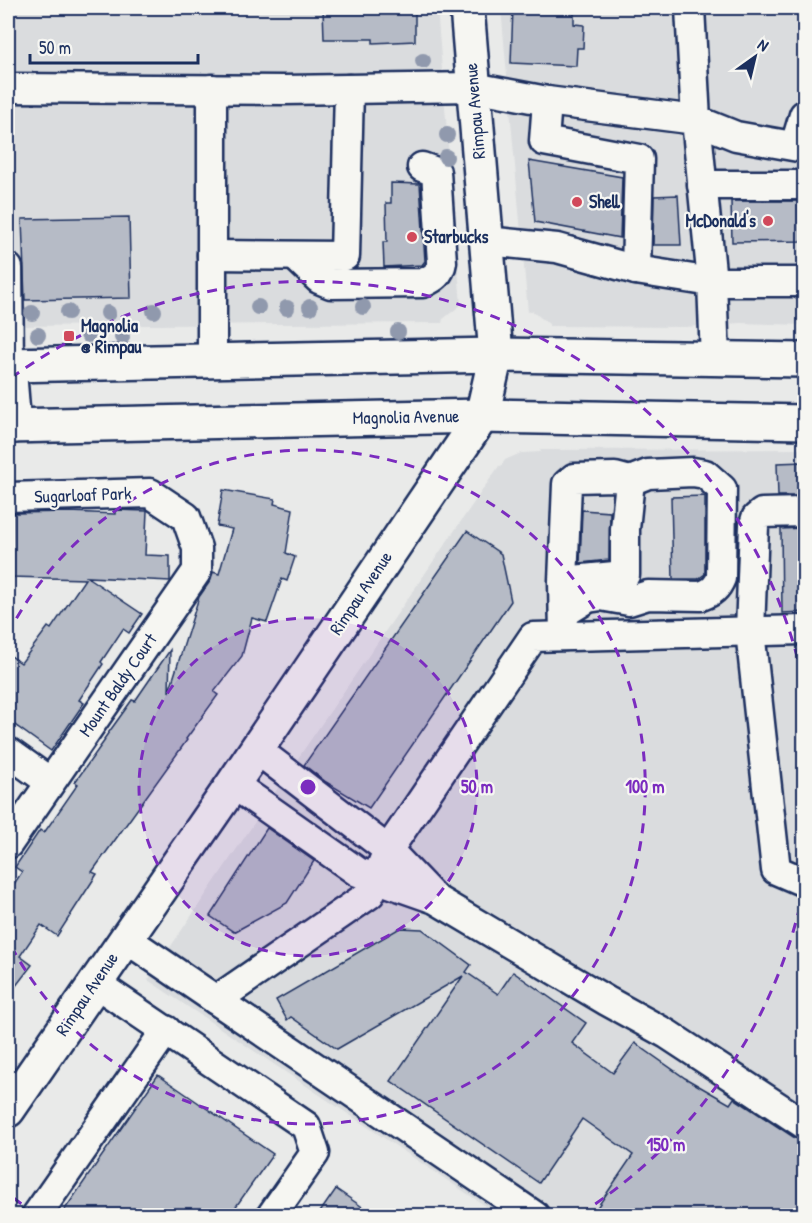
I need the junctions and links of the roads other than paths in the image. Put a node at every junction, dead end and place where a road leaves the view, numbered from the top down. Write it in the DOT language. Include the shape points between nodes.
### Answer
graph roads {
  1 [pos="466,8"];
  2 [pos="690,8"];
  3 [pos="473,87"];
  4 [pos="8,88"];
  5 [pos="212,89"];
  6 [pos="349,89"];
  7 [pos="547,101"];
  8 [pos="804,115"];
  9 [pos="696,120"];
  10 [pos="800,147"];
  11 [pos="422,167"];
  12 [pos="702,185"];
  13 [pos="804,185"];
  14 [pos="486,241"];
  15 [pos="212,255"];
  16 [pos="296,256"];
  17 [pos="8,268"];
  18 [pos="636,270"];
  19 [pos="712,282"];
  20 [pos="804,282"];
  21 [pos="496,355"];
  22 [pos="715,359"];
  23 [pos="804,360"];
  24 [pos="212,361"];
  25 [pos="8,365"];
  26 [pos="482,416"];
  27 [pos="804,422"];
  28 [pos="11,426"];
  29 [pos="630,481"];
  30 [pos="8,497"];
  31 [pos="804,512"];
  32 [pos="186,517"];
  33 [pos="563,581"];
  34 [pos="564,624"];
  35 [pos="804,630"];
  36 [pos="750,631"];
  37 [pos="256,749"];
  38 [pos="8,752"];
  39 [pos="50,782"];
  40 [pos="233,784"];
  41 [pos="8,844"];
  42 [pos="388,850"];
  43 [pos="376,879"];
  44 [pos="804,882"];
  45 [pos="435,899"];
  46 [pos="125,939"];
  47 [pos="95,983"];
  48 [pos="216,1000"];
  49 [pos="166,1030"];
  50 [pos="8,1110"];
  51 [pos="804,1124"];
  52 [pos="36,1215"];
  53 [pos="272,1215"];
  54 [pos="535,1215"];
  1 -- 3 [label="main road, Rimpau Avenue"];
  2 -- 9 [label="street"];
  3 -- 6 [label="street"];
  3 -- 7 [label="street"];
  3 -- 14 [label="main road, Rimpau Avenue"];
  4 -- 5 [label="street"];
  5 -- 6 [label="street"];
  5 -- 15 [label="street"];
  6 -- 16 [label="street" via="345,256"];
  7 -- 9 [label="street"];
  7 -- 18 [label="street" via="544,141 639,159"];
  8 -- 10 [label="street"];
  9 -- 10 [label="street" via="736,136"];
  9 -- 12 [label="street"];
  11 -- 16 [label="street" via="436,172 442,262 440,271 432,278 423,283 331,284 319,279"];
  12 -- 13 [label="street"];
  12 -- 19 [label="street"];
  14 -- 18 [label="street" via="557,249"];
  14 -- 21 [label="main road, Rimpau Avenue"];
  15 -- 16 [label="street"];
  15 -- 24 [label="street"];
  17 -- 25 [label="street"];
  18 -- 19 [label="street"];
  19 -- 20 [label="street"];
  19 -- 22 [label="street"];
  21 -- 22 [label="main road"];
  21 -- 24 [label="main road"];
  21 -- 26 [label="main road, Rimpau Avenue"];
  22 -- 23 [label="main road"];
  24 -- 25 [label="main road"];
  25 -- 28 [label="main road"];
  26 -- 27 [label="main road, Magnolia Avenue"];
  26 -- 28 [label="main road, Magnolia Avenue"];
  26 -- 37 [label="main road, Rimpau Avenue"];
  29 -- 33 [label="street" via="625,575"];
  29 -- 33 [label="street" via="615,477 574,478 567,484"];
  29 -- 34 [label="street" via="648,474 693,472 715,481 722,489 721,578 717,586 701,596 648,595 629,601 588,598"];
  30 -- 32 [label="street, Sugarloaf Park" via="150,493"];
  31 -- 36 [label="street" via="762,513 756,518"];
  32 -- 39 [label="street, Mount Baldy Court" via="197,548 197,571"];
  33 -- 34 [label="street"];
  34 -- 36 [label="street"];
  34 -- 42 [label="street" via="533,636"];
  35 -- 36 [label="street"];
  36 -- 44 [label="street" via="776,870"];
  37 -- 40 [label="main road, Rimpau Avenue"];
  37 -- 42 [label="street"];
  38 -- 39 [label="street"];
  39 -- 41 [label="street, Mount Baldy Court"];
  40 -- 43 [label="street" via="358,872"];
  40 -- 46 [label="main road, Rimpau Avenue"];
  42 -- 43 [label="street"];
  42 -- 45 [label="street"];
  43 -- 45 [label="street"];
  43 -- 48 [label="street" via="370,894"];
  45 -- 51 [label="street" via="667,1034"];
  46 -- 47 [label="main road, Rimpau Avenue"];
  46 -- 48 [label="street"];
  47 -- 49 [label="street"];
  47 -- 50 [label="main road, Rimpau Avenue"];
  48 -- 54 [label="street"];
  49 -- 52 [label="street"];
  49 -- 53 [label="street" via="306,1126 315,1153"];
}
